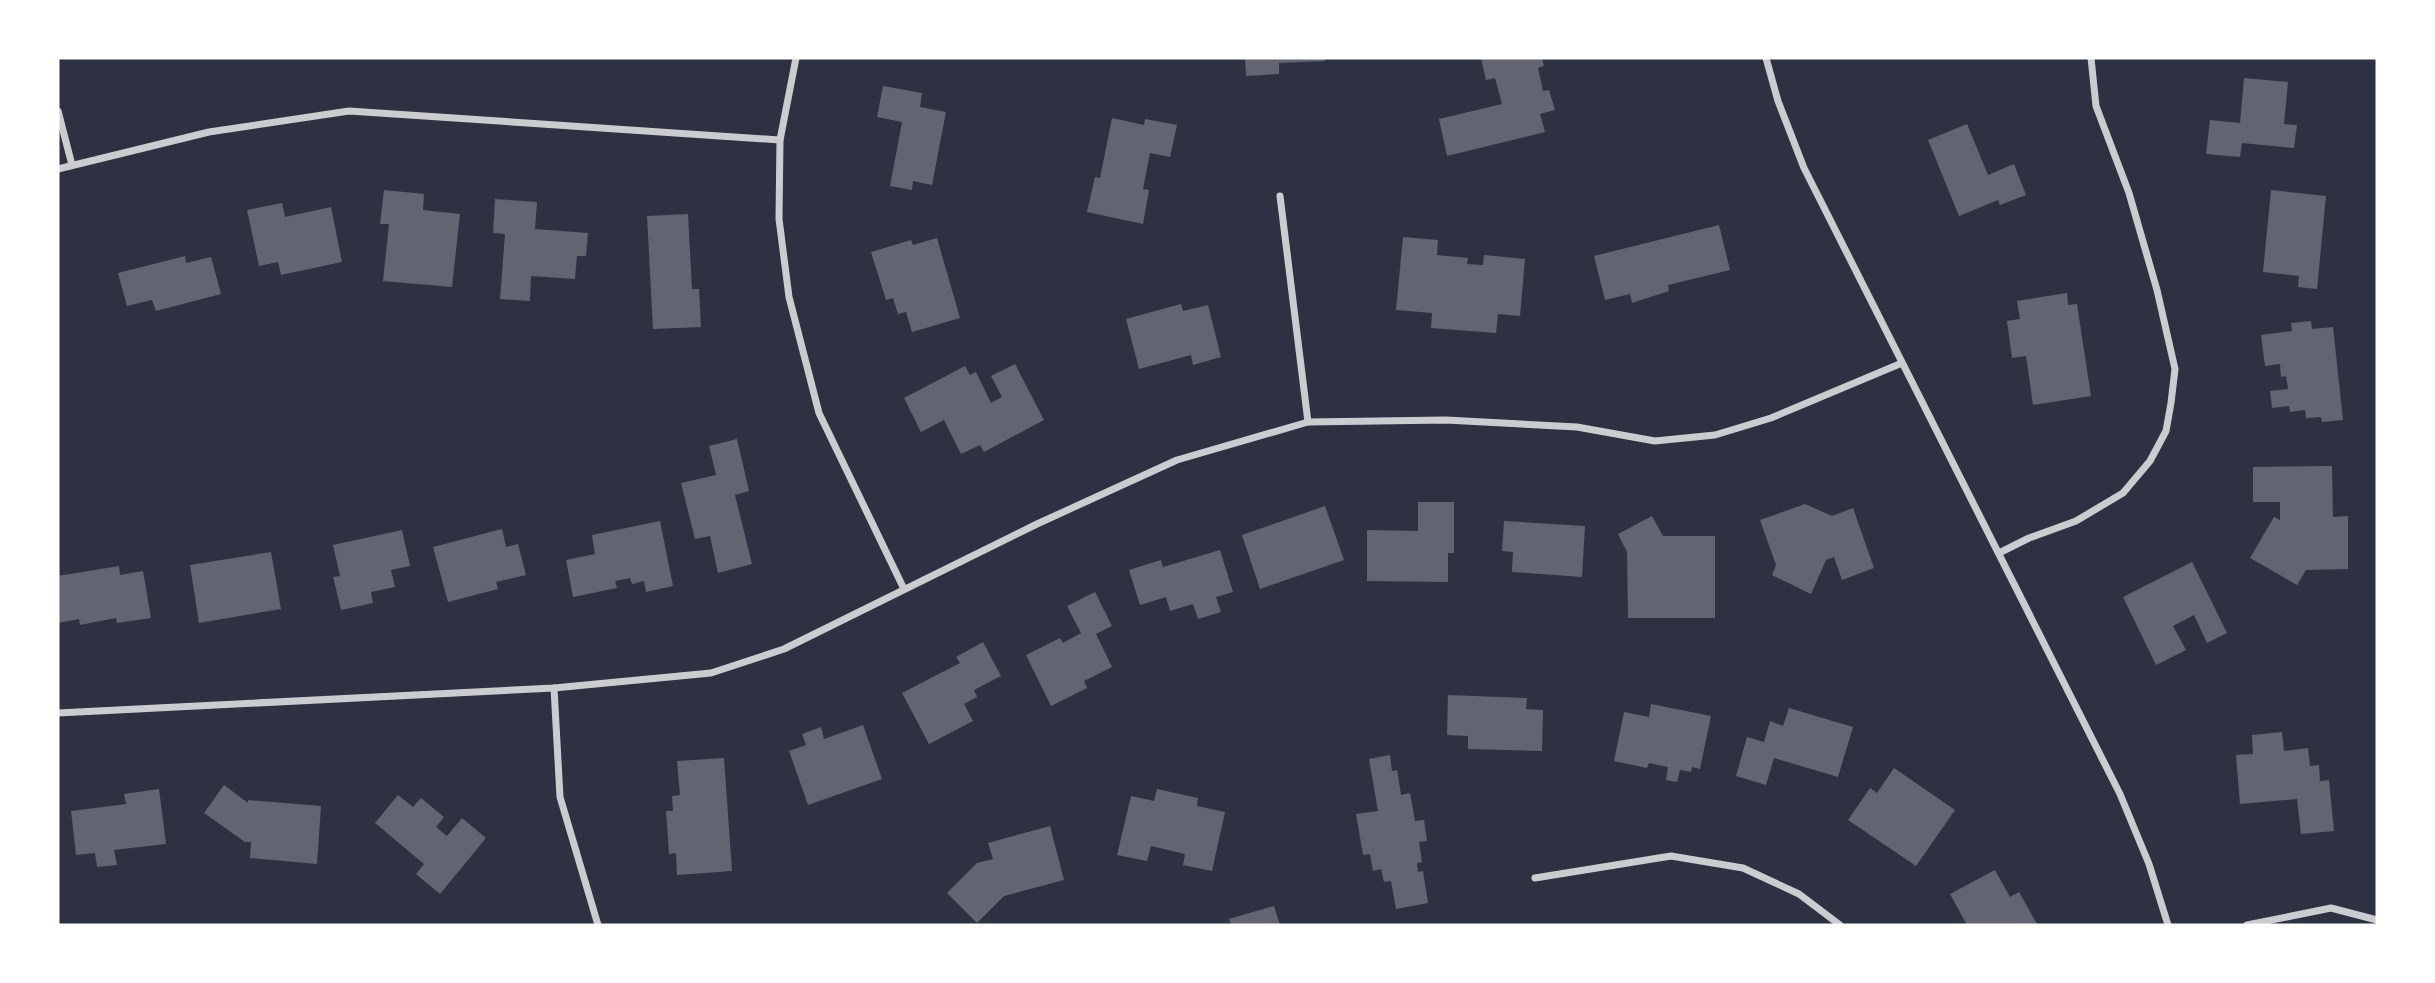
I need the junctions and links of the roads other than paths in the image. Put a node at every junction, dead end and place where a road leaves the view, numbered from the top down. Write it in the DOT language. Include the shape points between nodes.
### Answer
graph roads {
  1 [pos="796,58"];
  2 [pos="1766,58"];
  3 [pos="2091,58"];
  4 [pos="58,111"];
  5 [pos="780,140"];
  6 [pos="72,165"];
  7 [pos="58,169"];
  8 [pos="1280,196"];
  9 [pos="1902,363"];
  10 [pos="1308,422"];
  11 [pos="1999,553"];
  12 [pos="904,589"];
  13 [pos="554,688"];
  14 [pos="58,713"];
  15 [pos="1535,878"];
  16 [pos="2377,920"];
  17 [pos="598,925"];
  18 [pos="1840,925"];
  19 [pos="2168,925"];
  20 [pos="2247,925"];
  1 -- 5 [label="street"];
  2 -- 9 [label="street" via="1777,101 1804,168"];
  3 -- 11 [label="street" via="2096,106 2129,193 2175,369 2168,422 2150,461 2123,493 2076,521"];
  4 -- 6 [label="street"];
  5 -- 6 [label="street" via="349,111 209,132"];
  5 -- 12 [label="street" via="779,219 789,297 819,414"];
  6 -- 7 [label="street"];
  8 -- 10 [label="street"];
  9 -- 10 [label="street" via="1771,418 1715,435 1667,440 1577,427 1446,419"];
  9 -- 11 [label="street"];
  10 -- 12 [label="street" via="1177,460"];
  11 -- 19 [label="street" via="2120,794"];
  12 -- 13 [label="street" via="784,649 711,673"];
  13 -- 14 [label="street"];
  13 -- 17 [label="street" via="560,797"];
  15 -- 18 [label="street" via="1671,856 1743,868 1799,894"];
  16 -- 20 [label="street" via="2331,908"];
}
